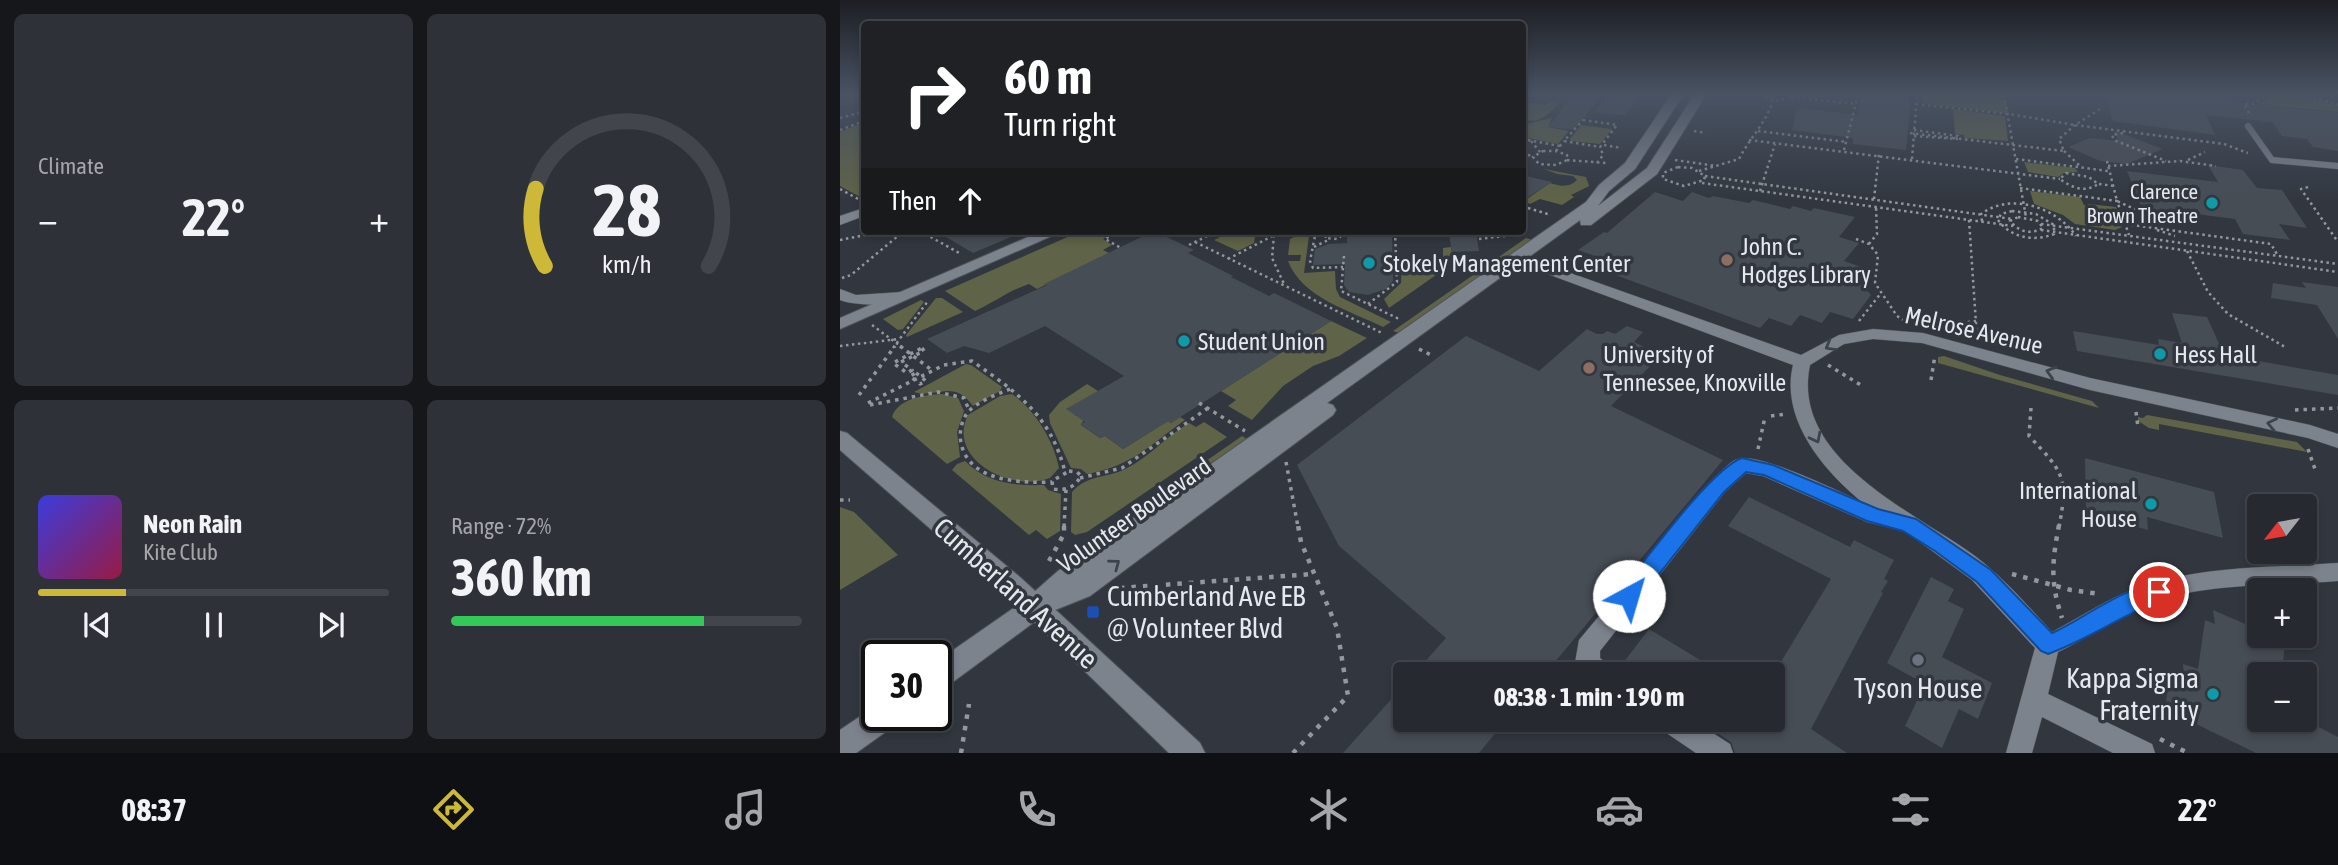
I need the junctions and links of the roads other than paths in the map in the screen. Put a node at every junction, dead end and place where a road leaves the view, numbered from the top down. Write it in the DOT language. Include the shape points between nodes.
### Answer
graph roads {
  1 [pos="1654,130"];
  2 [pos="1678,130"];
  3 [pos="2251,130"];
  4 [pos="2338,166"];
  5 [pos="861,213"];
  6 [pos="842,221"];
  7 [pos="1046,235"];
  8 [pos="1525,260"];
  9 [pos="840,294"];
  10 [pos="902,297"];
  11 [pos="840,324"];
  12 [pos="1802,362"];
  13 [pos="840,438"];
  14 [pos="2338,441"];
  15 [pos="1909,524"];
  16 [pos="2338,572"];
  17 [pos="1034,608"];
  18 [pos="2048,645"];
  19 [pos="1587,662"];
  20 [pos="952,667"];
  21 [pos="2035,701"];
  22 [pos="863,731"];
  23 [pos="1688,732"];
  24 [pos="840,747"];
  25 [pos="1189,753"];
  26 [pos="1720,753"];
  27 [pos="2020,753"];
  28 [pos="2142,753"];
  1 -- 8 [label="street, Volunteer Boulevard" via="1630,166"];
  2 -- 8 [label="street, Volunteer Boulevard" via="1652,171"];
  3 -- 4 [label="lane" via="2272,160"];
  5 -- 6 [label="street"];
  7 -- 10 [label="street"];
  8 -- 12 [label="street"];
  8 -- 17 [label="street, Volunteer Boulevard" via="1081,589"];
  9 -- 10 [label="street" via="855,300"];
  10 -- 11 [label="street"];
  14 -- 12 [label="street, Melrose Avenue, one-way" via="2090,384 1923,338 1873,334 1839,340"];
  12 -- 15 [label="street, one-way" via="1798,373 1802,405 1824,454 1864,493"];
  13 -- 17 [label="street, Cumberland Avenue"];
  15 -- 18 [label="street" via="1984,576"];
  15 -- 19 [label="street" via="1874,516 1767,469 1742,465 1718,487 1588,648"];
  16 -- 18 [label="street" via="2182,585 2135,599"];
  17 -- 20 [label="street, Volunteer Boulevard"];
  17 -- 25 [label="street, Cumberland Avenue"];
  18 -- 21 [label="street"];
  21 -- 27 [label="street"];
  21 -- 28 [label="street"];
  22 -- 24 [label="street"];
  23 -- 26 [label="street"];
}
